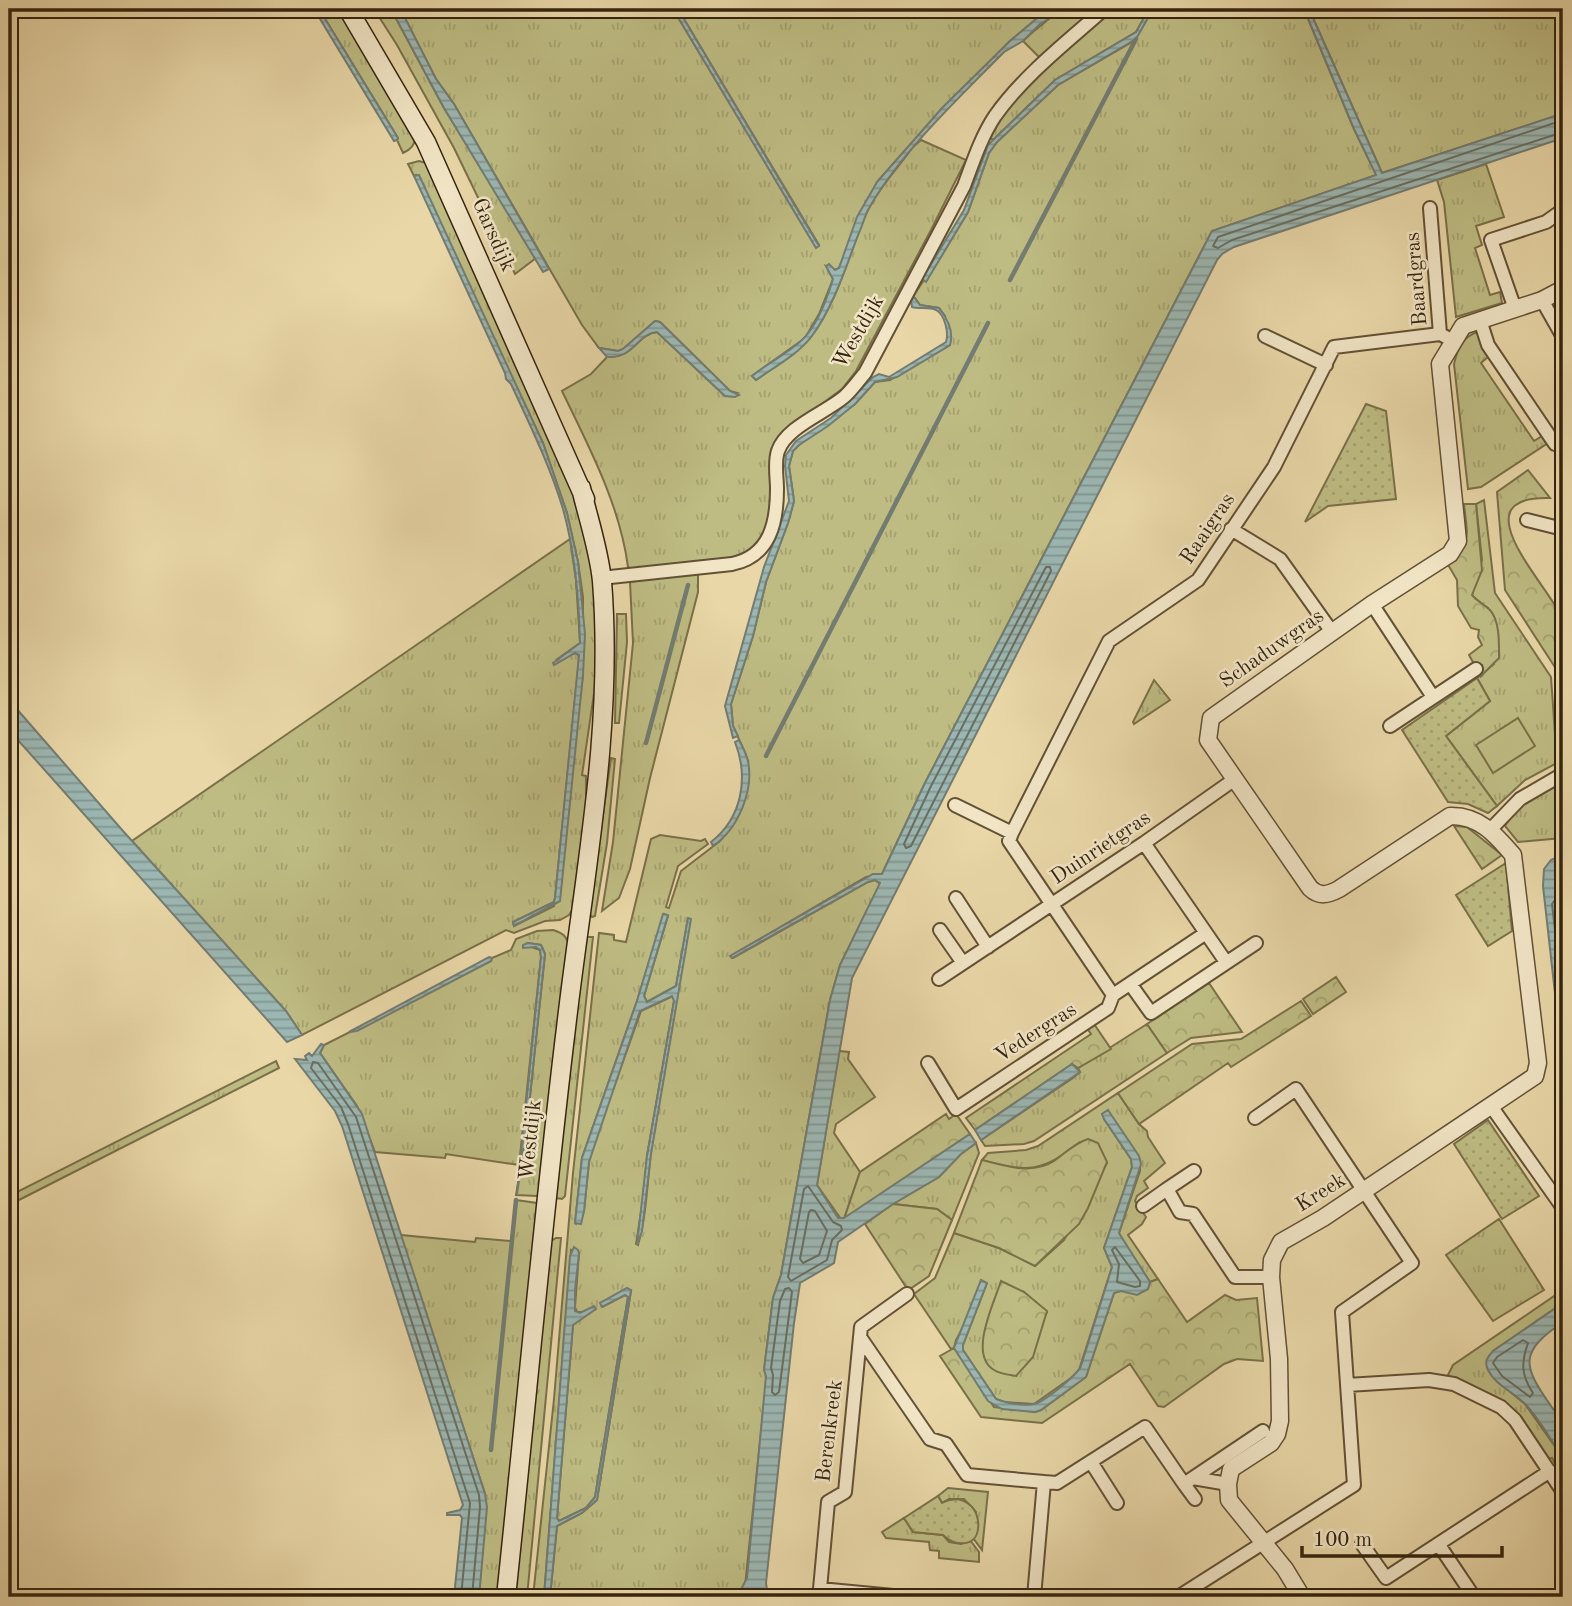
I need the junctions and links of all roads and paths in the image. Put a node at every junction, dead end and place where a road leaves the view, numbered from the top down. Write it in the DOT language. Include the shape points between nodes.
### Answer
graph roads {
  1 [pos="348,9"];
  2 [pos="1104,9"];
  3 [pos="1430,208"];
  4 [pos="1563,210"];
  5 [pos="1563,289"];
  6 [pos="1542,300"];
  7 [pos="1515,310"];
  8 [pos="1480,320"];
  9 [pos="1265,336"];
  10 [pos="1446,337"];
  11 [pos="1563,337"];
  12 [pos="1326,365"];
  13 [pos="1555,444"];
  14 [pos="1527,520"];
  15 [pos="1563,528"];
  16 [pos="1231,529"];
  17 [pos="605,577"];
  18 [pos="1373,604"];
  19 [pos="1332,632"];
  20 [pos="1476,669"];
  21 [pos="1433,697"];
  22 [pos="1390,726"];
  23 [pos="1563,774"];
  24 [pos="1235,779"];
  25 [pos="955,805"];
  26 [pos="1491,829"];
  27 [pos="1012,833"];
  28 [pos="1144,843"];
  29 [pos="956,898"];
  30 [pos="1052,904"];
  31 [pos="940,930"];
  32 [pos="1206,933"];
  33 [pos="1256,943"];
  34 [pos="988,947"];
  35 [pos="1226,962"];
  36 [pos="963,963"];
  37 [pos="939,979"];
  38 [pos="1131,985"];
  39 [pos="1113,995"];
  40 [pos="928,1063"];
  41 [pos="1491,1106"];
  42 [pos="1255,1118"];
  43 [pos="1194,1171"];
  44 [pos="1167,1189"];
  45 [pos="1364,1190"];
  46 [pos="1143,1206"];
  47 [pos="1563,1208"];
  48 [pos="1271,1277"];
  49 [pos="907,1294"];
  50 [pos="860,1337"];
  51 [pos="1347,1385"];
  52 [pos="1263,1431"];
  53 [pos="1091,1462"];
  54 [pos="1550,1471"];
  55 [pos="1189,1481"];
  56 [pos="1044,1482"];
  57 [pos="1228,1484"];
  58 [pos="1563,1492"];
  59 [pos="1195,1499"];
  60 [pos="1117,1503"];
  61 [pos="1263,1544"];
  62 [pos="1362,1544"];
  63 [pos="1439,1545"];
  64 [pos="506,1597"];
  65 [pos="904,1597"];
  66 [pos="1034,1597"];
  67 [pos="1178,1597"];
  68 [pos="1302,1597"];
  69 [pos="1474,1597"];
  1 -- 17 [label="main road, Garsdijk" via="426,142 597,528"];
  2 -- 17 [label="street, Westdijk" via="1034,72 996,116 865,373 844,397 781,443 776,513 761,550 732,564"];
  3 -- 10 [label="street, Baardgras"];
  4 -- 7 [label="street" via="1546,222 1491,240"];
  5 -- 6 [label="street"];
  6 -- 7 [label="street"];
  6 -- 11 [label="street"];
  7 -- 8 [label="street"];
  8 -- 10 [label="street"];
  8 -- 13 [label="street" via="1488,345"];
  9 -- 12 [label="street"];
  10 -- 12 [label="street, Raaigras" via="1334,347"];
  10 -- 18 [label="street, Schaduwgras" via="1440,364 1458,541 1450,554"];
  12 -- 16 [label="street, Raaigras" via="1274,467"];
  14 -- 15 [label="street"];
  16 -- 19 [label="street" via="1280,559"];
  16 -- 27 [label="street, Raaigras" via="1198,580 1109,641"];
  17 -- 64 [label="main road, Westdijk" via="605,687 593,827 566,1027"];
  18 -- 19 [label="street, Schaduwgras"];
  18 -- 21 [label="street"];
  19 -- 24 [label="street, Schaduwgras" via="1211,718 1209,740"];
  20 -- 21 [label="street"];
  21 -- 22 [label="street"];
  23 -- 26 [label="street" via="1520,799"];
  24 -- 26 [label="street, Schaduwgras" via="1310,888 1320,894 1331,894 1348,884 1450,816 1462,816"];
  24 -- 28 [label="street, Duinrietgras"];
  25 -- 27 [label="street"];
  26 -- 41 [label="street, Kreek" via="1513,855 1538,1063 1535,1076"];
  27 -- 30 [label="street" via="1009,841"];
  28 -- 30 [label="street, Duinrietgras"];
  28 -- 32 [label="street"];
  29 -- 34 [label="street"];
  30 -- 34 [label="street, Duinrietgras"];
  30 -- 39 [label="street"];
  31 -- 36 [label="street"];
  32 -- 35 [label="street"];
  32 -- 38 [label="street, Vedergras"];
  33 -- 35 [label="street"];
  34 -- 36 [label="street, Duinrietgras"];
  35 -- 38 [label="street" via="1151,1013"];
  36 -- 37 [label="street, Duinrietgras"];
  38 -- 39 [label="street, Vedergras"];
  39 -- 40 [label="street, Vedergras" via="1108,1008 956,1108"];
  41 -- 45 [label="street, Kreek"];
  41 -- 47 [label="street"];
  42 -- 45 [label="street" via="1296,1089"];
  43 -- 44 [label="street"];
  44 -- 46 [label="street"];
  44 -- 48 [label="street" via="1181,1212 1193,1214 1235,1277"];
  45 -- 48 [label="street, Kreek" via="1281,1242 1272,1260"];
  45 -- 51 [label="street" via="1412,1263 1342,1312"];
  48 -- 57 [label="street, Kreek" via="1280,1421 1271,1443 1231,1469"];
  49 -- 50 [label="street" via="861,1327"];
  50 -- 56 [label="street" via="930,1439 946,1444 967,1475"];
  50 -- 65 [label="street, Berenkreek" via="845,1492 828,1502 820,1589"];
  51 -- 54 [label="street" via="1429,1380 1454,1384 1501,1407"];
  51 -- 61 [label="street" via="1354,1485"];
  52 -- 55 [label="street"];
  53 -- 55 [label="street" via="1145,1427"];
  53 -- 56 [label="street" via="1057,1483"];
  53 -- 60 [label="street"];
  54 -- 58 [label="street"];
  54 -- 63 [label="street"];
  55 -- 57 [label="street"];
  55 -- 59 [label="street"];
  56 -- 66 [label="street"];
  57 -- 61 [label="street" via="1229,1500"];
  61 -- 67 [label="street"];
  61 -- 68 [label="street"];
  62 -- 63 [label="street" via="1386,1578"];
  63 -- 69 [label="street"];
}
